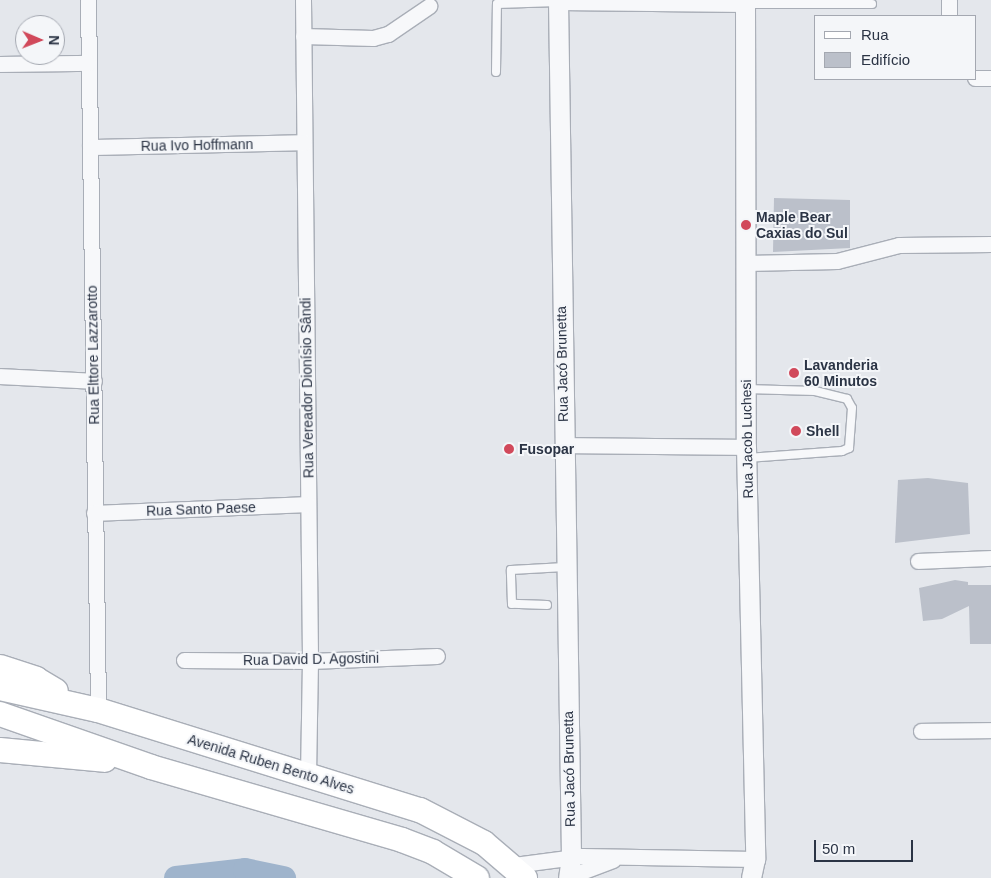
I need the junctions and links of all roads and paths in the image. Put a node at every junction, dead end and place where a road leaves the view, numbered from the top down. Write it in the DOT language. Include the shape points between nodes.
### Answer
graph roads {
  1 [pos="88,0"];
  2 [pos="303,0"];
  3 [pos="949,0"];
  4 [pos="558,1"];
  5 [pos="745,2"];
  6 [pos="872,4"];
  7 [pos="429,6"];
  8 [pos="949,15"];
  9 [pos="303,36"];
  10 [pos="88,63"];
  11 [pos="0,64"];
  12 [pos="496,72"];
  13 [pos="976,78"];
  14 [pos="991,78"];
  15 [pos="304,142"];
  16 [pos="90,147"];
  17 [pos="991,244"];
  18 [pos="746,263"];
  19 [pos="0,376"];
  20 [pos="94,381"];
  21 [pos="746,389"];
  22 [pos="563,445"];
  23 [pos="746,452"];
  24 [pos="308,504"];
  25 [pos="94,513"];
  26 [pos="991,558"];
  27 [pos="918,562"];
  28 [pos="565,568"];
  29 [pos="547,605"];
  30 [pos="437,656"];
  31 [pos="184,660"];
  32 [pos="310,661"];
  33 [pos="0,667"];
  34 [pos="0,688"];
  35 [pos="74,703"];
  36 [pos="98,710"];
  37 [pos="0,714"];
  38 [pos="991,730"];
  39 [pos="921,731"];
  40 [pos="0,750"];
  41 [pos="151,768"];
  42 [pos="308,775"];
  43 [pos="621,856"];
  44 [pos="571,857"];
  45 [pos="755,859"];
  46 [pos="519,872"];
  47 [pos="477,878"];
  48 [pos="568,878"];
  49 [pos="751,878"];
  1 -- 10 [label="street, Rua Elttore Lazzarotto"];
  2 -- 9 [label="street, Rua Vereador Dionísio Sândi"];
  3 -- 8 [label="street"];
  4 -- 5 [label="street"];
  4 -- 12 [label="lane" via="497,4"];
  4 -- 22 [label="street, Rua Jacó Brunetta"];
  5 -- 6 [label="lane"];
  5 -- 18 [label="street, Rua Jacob Luchesi"];
  7 -- 9 [label="street" via="388,34 372,38"];
  9 -- 15 [label="street, Rua Vereador Dionísio Sândi"];
  10 -- 11 [label="street"];
  10 -- 16 [label="street, Rua Elttore Lazzarotto"];
  13 -- 14 [label="street"];
  15 -- 16 [label="street, Rua Ivo Hoffmann"];
  15 -- 24 [label="street, Rua Vereador Dionísio Sândi"];
  16 -- 20 [label="street, Rua Elttore Lazzarotto"];
  17 -- 18 [label="street" via="899,245 837,260"];
  18 -- 21 [label="street, Rua Jacob Luchesi"];
  19 -- 20 [label="street"];
  20 -- 25 [label="street, Rua Elttore Lazzarotto"];
  21 -- 23 [label="street, Rua Jacob Luchesi"];
  21 -- 23 [label="lane" via="815,391 847,400 852,408 850,448 842,451"];
  22 -- 23 [label="street"];
  22 -- 28 [label="street, Rua Jacó Brunetta"];
  23 -- 45 [label="street, Rua Jacob Luchesi"];
  24 -- 25 [label="street, Rua Santo Paese"];
  24 -- 32 [label="street, Rua Vereador Dionísio Sândi"];
  25 -- 36 [label="street, Rua Elttore Lazzarotto"];
  26 -- 27 [label="street"];
  28 -- 29 [label="lane" via="510,570 512,604"];
  28 -- 44 [label="street, Rua Jacó Brunetta"];
  30 -- 32 [label="street, Rua David D. Agostini"];
  31 -- 32 [label="street, Rua David D. Agostini"];
  32 -- 42 [label="street, Rua Vereador Dionísio Sândi"];
  33 -- 35 [label="main road" via="49,686"];
  34 -- 35 [label="main road, Avenida Ruben Bento Alves"];
  35 -- 36 [label="main road, Avenida Ruben Bento Alves"];
  36 -- 42 [label="main road, Avenida Ruben Bento Alves"];
  37 -- 41 [label="main road"];
  38 -- 39 [label="street"];
  40 -- 41 [label="main road"];
  41 -- 47 [label="main road" via="402,840 448,860"];
  42 -- 46 [label="main road, Avenida Ruben Bento Alves" via="441,819 477,838"];
  43 -- 44 [label="street"];
  43 -- 45 [label="street"];
  43 -- 48 [label="street"];
  44 -- 46 [label="street"];
  44 -- 48 [label="street, Rua Jacó Brunetta"];
  45 -- 49 [label="street, Rua Jacob Luchesi"];
}
